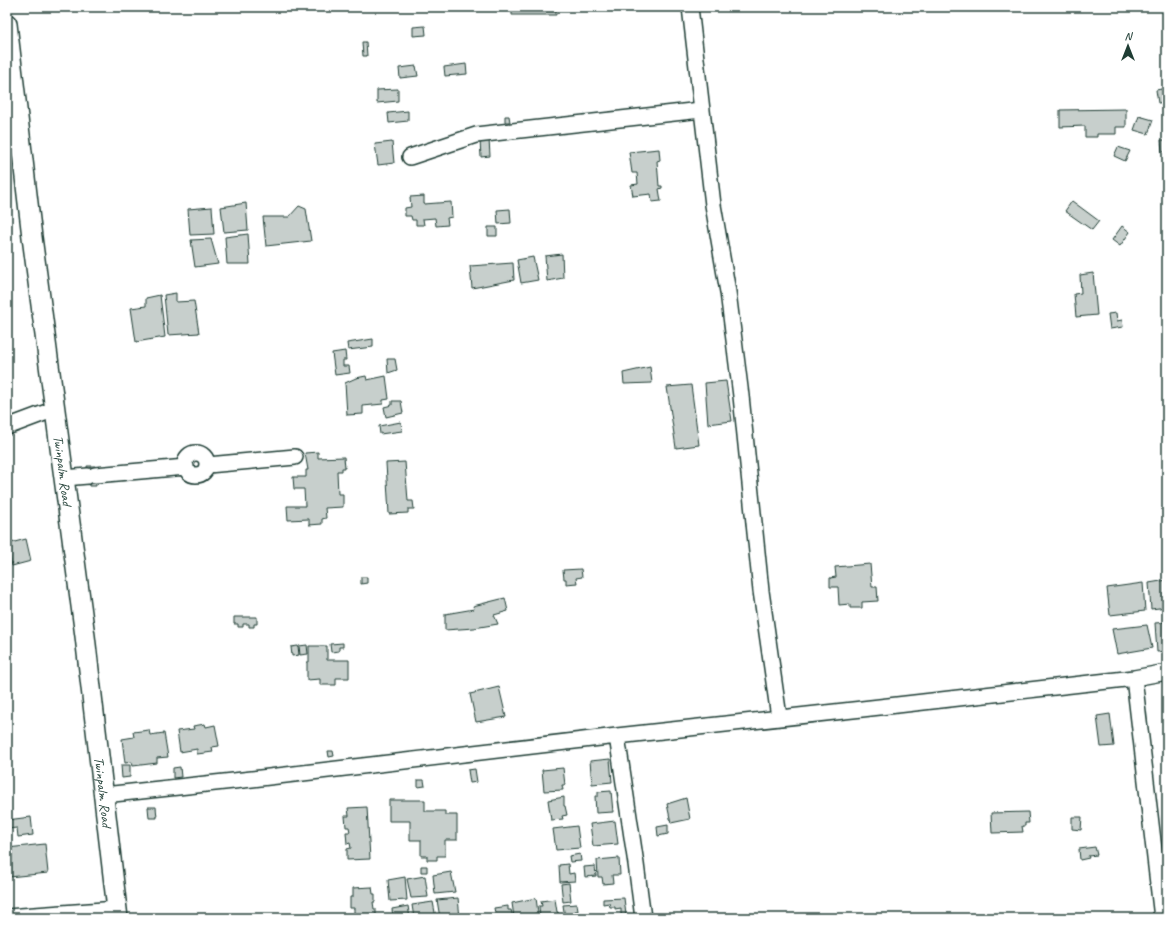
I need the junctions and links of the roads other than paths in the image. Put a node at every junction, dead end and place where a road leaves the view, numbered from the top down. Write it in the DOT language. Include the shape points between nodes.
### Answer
graph roads {
  1 [pos="690,7"];
  2 [pos="7,24"];
  3 [pos="11,90"];
  4 [pos="701,110"];
  5 [pos="410,158"];
  6 [pos="55,409"];
  7 [pos="7,427"];
  8 [pos="295,457"];
  9 [pos="64,478"];
  10 [pos="1167,672"];
  11 [pos="1134,678"];
  12 [pos="779,717"];
  13 [pos="617,736"];
  14 [pos="104,795"];
  15 [pos="118,913"];
  16 [pos="7,917"];
  17 [pos="643,918"];
  18 [pos="1162,918"];
  1 -- 4 [label="street"];
  2 -- 3 [label="main road, Twinpalm Road"];
  3 -- 6 [label="main road, Twinpalm Road"];
  4 -- 5 [label="street" via="476,135"];
  4 -- 12 [label="street" via="713,205 728,292 756,553"];
  6 -- 7 [label="street"];
  6 -- 9 [label="main road, Twinpalm Road"];
  8 -- 9 [label="street" via="208,465 205,457 197,453 189,456 186,467"];
  9 -- 14 [label="main road, Twinpalm Road"];
  10 -- 11 [label="street"];
  11 -- 12 [label="street"];
  11 -- 18 [label="street"];
  12 -- 13 [label="street"];
  13 -- 14 [label="street"];
  13 -- 17 [label="street"];
  14 -- 15 [label="main road, Twinpalm Road"];
  15 -- 16 [label="street"];
}
